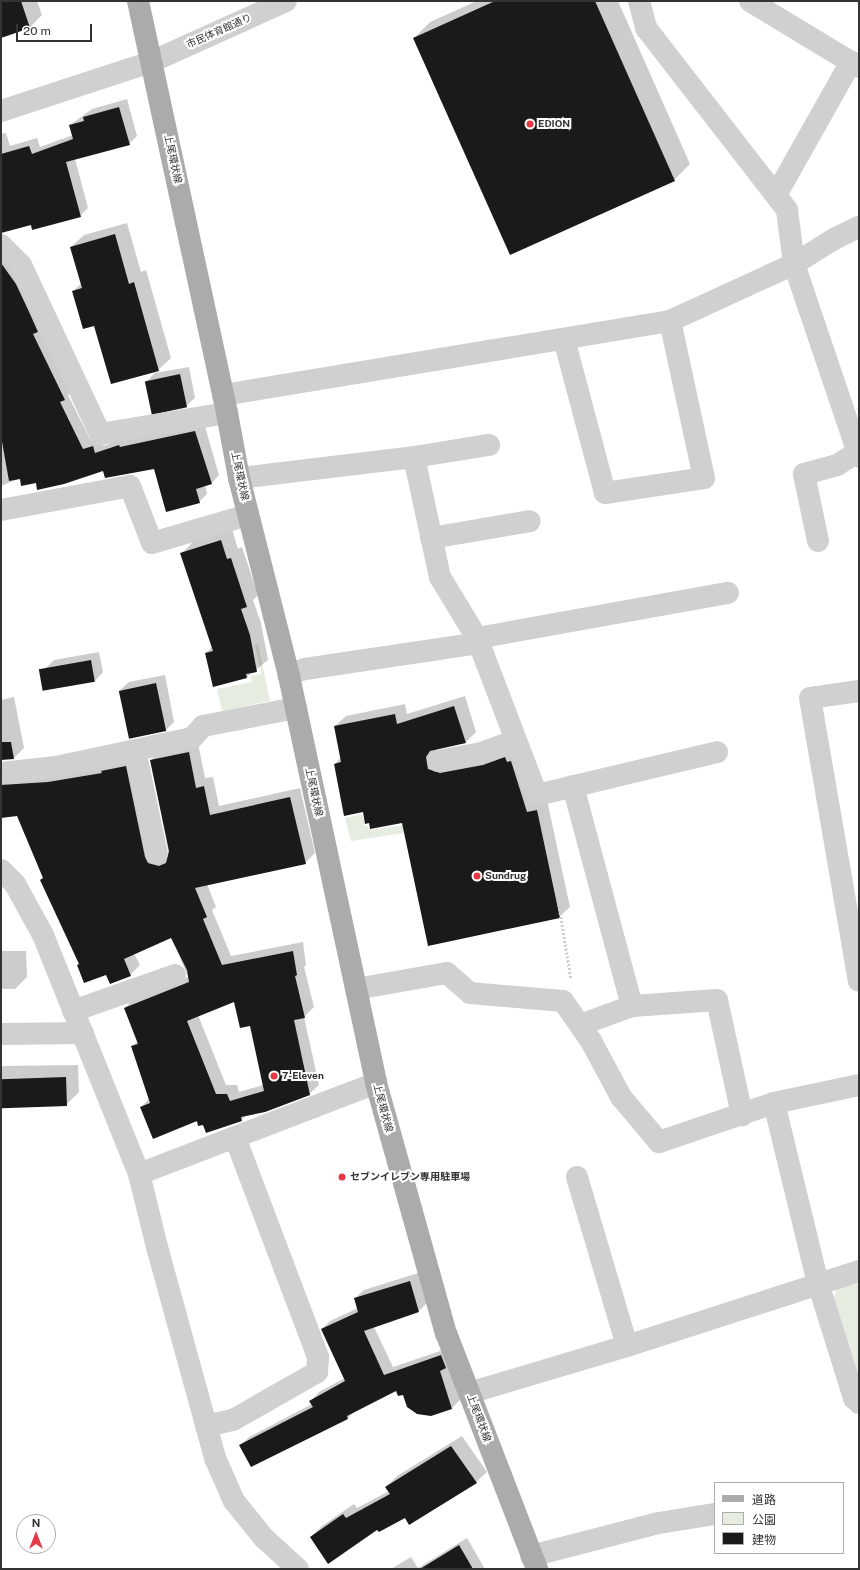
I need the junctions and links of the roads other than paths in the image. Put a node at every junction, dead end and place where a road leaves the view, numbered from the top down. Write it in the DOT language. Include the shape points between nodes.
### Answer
graph roads {
  1 [pos="138,1"];
  2 [pos="286,1"];
  3 [pos="639,1"];
  4 [pos="750,1"];
  5 [pos="151,62"];
  6 [pos="855,64"];
  7 [pos="1,110"];
  8 [pos="776,195"];
  9 [pos="859,227"];
  10 [pos="1,246"];
  11 [pos="794,264"];
  12 [pos="670,321"];
  13 [pos="564,339"];
  14 [pos="225,404"];
  15 [pos="489,444"];
  16 [pos="858,453"];
  17 [pos="414,457"];
  18 [pos="239,478"];
  19 [pos="1,510"];
  20 [pos="248,515"];
  21 [pos="530,521"];
  22 [pos="431,538"];
  23 [pos="818,541"];
  24 [pos="728,593"];
  25 [pos="479,641"];
  26 [pos="288,674"];
  27 [pos="859,691"];
  28 [pos="296,708"];
  29 [pos="516,740"];
  30 [pos="135,750"];
  31 [pos="717,752"];
  32 [pos="438,761"];
  33 [pos="1,772"];
  34 [pos="573,786"];
  35 [pos="157,854"];
  36 [pos="1,870"];
  37 [pos="175,976"];
  38 [pos="859,981"];
  39 [pos="356,988"];
  40 [pos="632,1006"];
  41 [pos="73,1011"];
  42 [pos="574,1016"];
  43 [pos="83,1033"];
  44 [pos="1,1034"];
  45 [pos="376,1083"];
  46 [pos="859,1085"];
  47 [pos="774,1103"];
  48 [pos="742,1115"];
  49 [pos="235,1137"];
  50 [pos="139,1174"];
  51 [pos="577,1177"];
  52 [pos="859,1271"];
  53 [pos="818,1283"];
  54 [pos="628,1346"];
  55 [pos="469,1392"];
  56 [pos="859,1403"];
  57 [pos="206,1426"];
  58 [pos="714,1514"];
  59 [pos="534,1562"];
  60 [pos="298,1569"];
  1 -- 5 [label="main road, 上尾環状線"];
  2 -- 5 [label="street, 市民体育館通り"];
  3 -- 8 [label="street" via="646,28"];
  4 -- 6 [label="street"];
  5 -- 7 [label="street, 市民体育館通り"];
  5 -- 14 [label="main road, 上尾環状線"];
  6 -- 8 [label="street"];
  8 -- 11 [label="street" via="787,210"];
  9 -- 11 [label="street"];
  10 -- 14 [label="street" via="21,265 100,434"];
  11 -- 12 [label="street"];
  11 -- 16 [label="street"];
  12 -- 13 [label="street"];
  12 -- 13 [label="street" via="704,478 605,493"];
  13 -- 14 [label="street"];
  14 -- 18 [label="main road, 上尾環状線"];
  15 -- 17 [label="street"];
  16 -- 23 [label="street" via="837,465 804,474"];
  17 -- 18 [label="street"];
  17 -- 22 [label="street"];
  18 -- 20 [label="main road, 上尾環状線"];
  19 -- 20 [label="street" via="130,486 152,543"];
  20 -- 26 [label="main road, 上尾環状線"];
  21 -- 22 [label="street"];
  22 -- 25 [label="street" via="440,577"];
  24 -- 25 [label="street"];
  25 -- 26 [label="street" via="305,669"];
  25 -- 29 [label="street"];
  26 -- 28 [label="main road, 上尾環状線"];
  27 -- 38 [label="street" via="810,698"];
  28 -- 30 [label="street" via="203,726 192,738"];
  28 -- 39 [label="main road, 上尾環状線"];
  29 -- 32 [label="street" via="480,753"];
  29 -- 34 [label="street" via="537,795"];
  30 -- 33 [label="street" via="56,767"];
  30 -- 35 [label="street"];
  31 -- 34 [label="street"];
  34 -- 40 [label="street"];
  36 -- 41 [label="street" via="15,884 43,935"];
  37 -- 41 [label="street"];
  39 -- 42 [label="street" via="447,973 470,993 563,1001"];
  39 -- 45 [label="main road, 上尾環状線"];
  40 -- 42 [label="street"];
  40 -- 48 [label="street" via="717,1000"];
  41 -- 43 [label="street"];
  42 -- 48 [label="street" via="591,1041 621,1097 659,1142"];
  43 -- 44 [label="street"];
  43 -- 50 [label="street"];
  45 -- 49 [label="street"];
  45 -- 55 [label="main road, 上尾環状線" via="444,1326"];
  46 -- 47 [label="street"];
  47 -- 48 [label="street"];
  47 -- 53 [label="street"];
  49 -- 50 [label="street"];
  49 -- 57 [label="street" via="318,1357 317,1372 233,1420"];
  50 -- 57 [label="street"];
  51 -- 54 [label="street"];
  52 -- 53 [label="street"];
  53 -- 54 [label="street"];
  53 -- 56 [label="street" via="854,1398"];
  54 -- 55 [label="street"];
  55 -- 59 [label="main road, 上尾環状線"];
  57 -- 60 [label="street" via="215,1458 234,1501 264,1538"];
  58 -- 59 [label="street" via="659,1523"];
}
